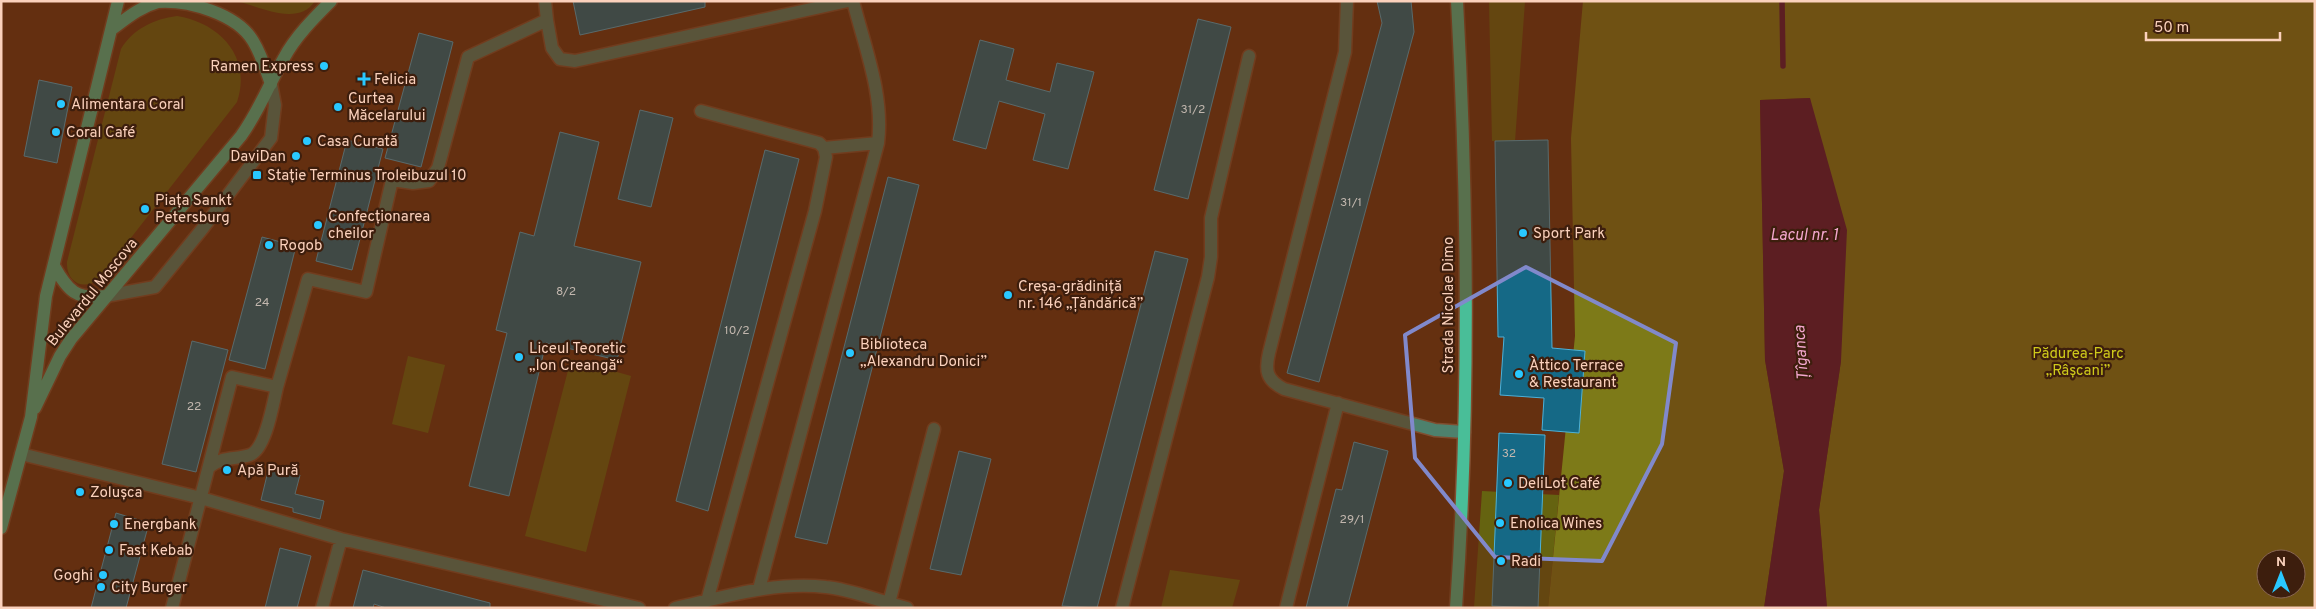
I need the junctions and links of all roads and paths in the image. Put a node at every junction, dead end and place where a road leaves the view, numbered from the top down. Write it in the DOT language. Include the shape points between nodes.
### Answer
graph roads {
  1 [pos="118,1"];
  2 [pos="331,1"];
  3 [pos="545,1"];
  4 [pos="848,1"];
  5 [pos="853,1"];
  6 [pos="1348,1"];
  7 [pos="1457,1"];
  8 [pos="547,20"];
  9 [pos="112,28"];
  10 [pos="1248,56"];
  11 [pos="271,84"];
  12 [pos="701,111"];
  13 [pos="878,144"];
  14 [pos="824,148"];
  15 [pos="54,266"];
  16 [pos="106,296"];
  17 [pos="277,387"];
  18 [pos="1338,403"];
  19 [pos="30,417"];
  20 [pos="934,429"];
  21 [pos="1464,432"];
  22 [pos="21,454"];
  23 [pos="209,467"];
  24 [pos="201,498"];
  25 [pos="1,528"];
  26 [pos="340,539"];
  27 [pos="759,589"];
  28 [pos="707,601"];
  29 [pos="889,603"];
  30 [pos="172,608"];
  31 [pos="322,608"];
  32 [pos="639,608"];
  33 [pos="675,608"];
  34 [pos="907,608"];
  35 [pos="1122,608"];
  36 [pos="1286,608"];
  37 [pos="1456,608"];
  1 -- 9 [label="main road, Bulevardul Moscova"];
  2 -- 11 [label="main road, Bulevardul Moscova" via="284,56"];
  3 -- 8 [label="lane"];
  4 -- 8 [label="lane" via="575,61 560,59 552,48"];
  5 -- 13 [label="lane" via="876,90 880,121"];
  6 -- 18 [label="lane" via="1346,52 1266,366 1268,376 1278,386"];
  7 -- 21 [label="main road, Strada Nicolae Dimo" via="1463,160"];
  8 -- 17 [label="lane" via="468,57 438,168 429,181 392,180 366,292 308,279"];
  9 -- 11 [label="main road" via="137,10 160,1 213,8 236,21 253,40"];
  9 -- 15 [label="main road, Bulevardul Moscova"];
  10 -- 35 [label="lane" via="1211,218 1208,277"];
  11 -- 16 [label="main road, Bulevardul Moscova" via="241,136"];
  11 -- 16 [label="lane" via="275,105 271,138 203,228 155,287"];
  12 -- 14 [label="lane" via="809,139"];
  13 -- 14 [label="lane"];
  13 -- 27 [label="lane"];
  14 -- 28 [label="lane" via="824,170 815,211"];
  15 -- 16 [label="main road" via="72,292 94,298"];
  15 -- 19 [label="main road, Bulevardul Moscova" via="41,325"];
  16 -- 19 [label="main road, Bulevardul Moscova" via="60,356"];
  17 -- 23 [label="lane" via="258,449 251,454 217,461"];
  17 -- 23 [label="lane" via="232,377"];
  18 -- 21 [label="lane" via="1435,430"];
  18 -- 36 [label="lane"];
  19 -- 22 [label="main road, Bulevardul Moscova"];
  20 -- 29 [label="lane"];
  21 -- 37 [label="main road, Strada Nicolae Dimo"];
  22 -- 24 [label="lane"];
  22 -- 25 [label="main road, Bulevardul Moscova"];
  23 -- 24 [label="lane"];
  24 -- 26 [label="lane"];
  24 -- 30 [label="lane"];
  26 -- 31 [label="lane"];
  26 -- 32 [label="lane"];
  27 -- 28 [label="lane"];
  27 -- 29 [label="lane" via="824,587"];
  28 -- 33 [label="lane"];
  29 -- 34 [label="lane"];
}
